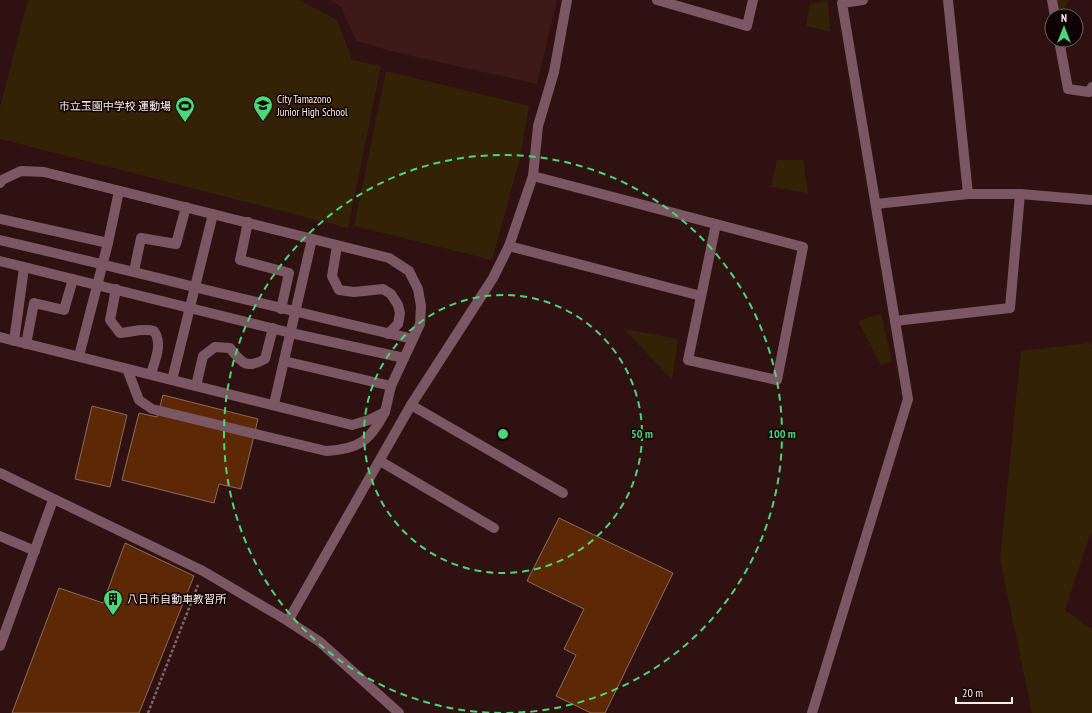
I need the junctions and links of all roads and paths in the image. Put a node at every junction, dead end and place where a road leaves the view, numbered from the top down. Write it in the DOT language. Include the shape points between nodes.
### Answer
graph roads {
  1 [pos="567,0"];
  2 [pos="753,0"];
  3 [pos="863,0"];
  4 [pos="948,0"];
  5 [pos="663,1"];
  6 [pos="1060,48"];
  7 [pos="1092,87"];
  8 [pos="533,176"];
  9 [pos="0,183"];
  10 [pos="118,191"];
  11 [pos="968,194"];
  12 [pos="1020,194"];
  13 [pos="1092,200"];
  14 [pos="876,204"];
  15 [pos="186,207"];
  16 [pos="213,214"];
  17 [pos="0,219"];
  18 [pos="248,222"];
  19 [pos="716,224"];
  20 [pos="312,239"];
  21 [pos="0,240"];
  22 [pos="108,243"];
  23 [pos="337,246"];
  24 [pos="509,246"];
  25 [pos="0,261"];
  26 [pos="103,264"];
  27 [pos="24,268"];
  28 [pos="134,271"];
  29 [pos="73,279"];
  30 [pos="97,286"];
  31 [pos="195,286"];
  32 [pos="116,289"];
  33 [pos="701,296"];
  34 [pos="190,308"];
  35 [pos="281,309"];
  36 [pos="295,313"];
  37 [pos="895,321"];
  38 [pos="273,328"];
  39 [pos="0,329"];
  40 [pos="291,333"];
  41 [pos="388,334"];
  42 [pos="0,337"];
  43 [pos="413,339"];
  44 [pos="14,340"];
  45 [pos="26,344"];
  46 [pos="79,356"];
  47 [pos="404,358"];
  48 [pos="284,361"];
  49 [pos="127,369"];
  50 [pos="151,374"];
  51 [pos="172,380"];
  52 [pos="196,386"];
  53 [pos="391,386"];
  54 [pos="274,404"];
  55 [pos="411,406"];
  56 [pos="385,412"];
  57 [pos="380,460"];
  58 [pos="0,473"];
  59 [pos="562,493"];
  60 [pos="53,500"];
  61 [pos="494,528"];
  62 [pos="0,536"];
  63 [pos="35,551"];
  64 [pos="203,571"];
  65 [pos="288,621"];
  66 [pos="0,646"];
  67 [pos="148,713"];
  68 [pos="399,713"];
  69 [pos="812,713"];
  1 -- 8 [label="street" via="554,72 538,126"];
  2 -- 5 [label="street" via="746,26"];
  3 -- 14 [label="street" via="842,3"];
  4 -- 11 [label="street"];
  6 -- 7 [label="street" via="1068,89 1089,92"];
  8 -- 19 [label="street"];
  8 -- 24 [label="street"];
  9 -- 10 [label="street" via="21,171 44,172"];
  10 -- 15 [label="street"];
  10 -- 22 [label="street"];
  11 -- 12 [label="street"];
  11 -- 14 [label="street"];
  12 -- 13 [label="street"];
  12 -- 37 [label="street" via="1010,308"];
  14 -- 37 [label="street"];
  15 -- 16 [label="street"];
  15 -- 28 [label="street" via="176,244 141,238"];
  16 -- 18 [label="street"];
  16 -- 31 [label="street"];
  17 -- 22 [label="street"];
  18 -- 20 [label="street"];
  18 -- 35 [label="street" via="240,260 289,273"];
  19 -- 33 [label="street"];
  19 -- 33 [label="street" via="803,247 777,380 688,360"];
  20 -- 23 [label="street"];
  20 -- 36 [label="street"];
  21 -- 26 [label="street"];
  22 -- 26 [label="street"];
  23 -- 41 [label="street" via="332,276 339,290 354,292 383,289 391,294 398,305 398,324"];
  23 -- 43 [label="street" via="389,258 409,271 418,289 421,306 420,324"];
  24 -- 33 [label="street"];
  24 -- 55 [label="street" via="493,278"];
  25 -- 27 [label="street"];
  26 -- 28 [label="street"];
  26 -- 30 [label="street"];
  27 -- 29 [label="street"];
  27 -- 44 [label="street"];
  28 -- 31 [label="street"];
  29 -- 30 [label="street"];
  29 -- 45 [label="street" via="64,310 34,303"];
  30 -- 32 [label="street"];
  30 -- 46 [label="street"];
  31 -- 34 [label="street"];
  31 -- 35 [label="street"];
  32 -- 34 [label="street"];
  32 -- 50 [label="street" via="110,320 120,333 145,328 154,331 158,337 158,349"];
  34 -- 38 [label="street"];
  34 -- 51 [label="street"];
  35 -- 36 [label="street"];
  36 -- 40 [label="street"];
  36 -- 41 [label="street"];
  37 -- 69 [label="street" via="908,399"];
  38 -- 40 [label="street"];
  38 -- 52 [label="street" via="265,359 254,365 247,364 238,359 230,348 215,347 203,356"];
  39 -- 44 [label="street" via="3,334"];
  40 -- 47 [label="street"];
  40 -- 48 [label="street"];
  41 -- 43 [label="street"];
  42 -- 44 [label="street"];
  43 -- 47 [label="street"];
  44 -- 45 [label="street"];
  45 -- 46 [label="street"];
  46 -- 49 [label="street"];
  47 -- 53 [label="street"];
  48 -- 53 [label="street"];
  48 -- 54 [label="street"];
  49 -- 50 [label="street"];
  49 -- 56 [label="street" via="139,400 152,410 326,451 344,450 364,442 375,430"];
  50 -- 51 [label="street"];
  51 -- 52 [label="street"];
  52 -- 54 [label="street"];
  53 -- 56 [label="street"];
  54 -- 56 [label="street" via="352,425"];
  55 -- 57 [label="street"];
  55 -- 59 [label="street"];
  57 -- 61 [label="street"];
  57 -- 65 [label="street"];
  58 -- 60 [label="street"];
  60 -- 63 [label="street"];
  60 -- 64 [label="street"];
  62 -- 63 [label="street"];
  63 -- 66 [label="street"];
  64 -- 65 [label="street"];
  64 -- 67 [label="path"];
  65 -- 68 [label="street" via="320,642"];
}
